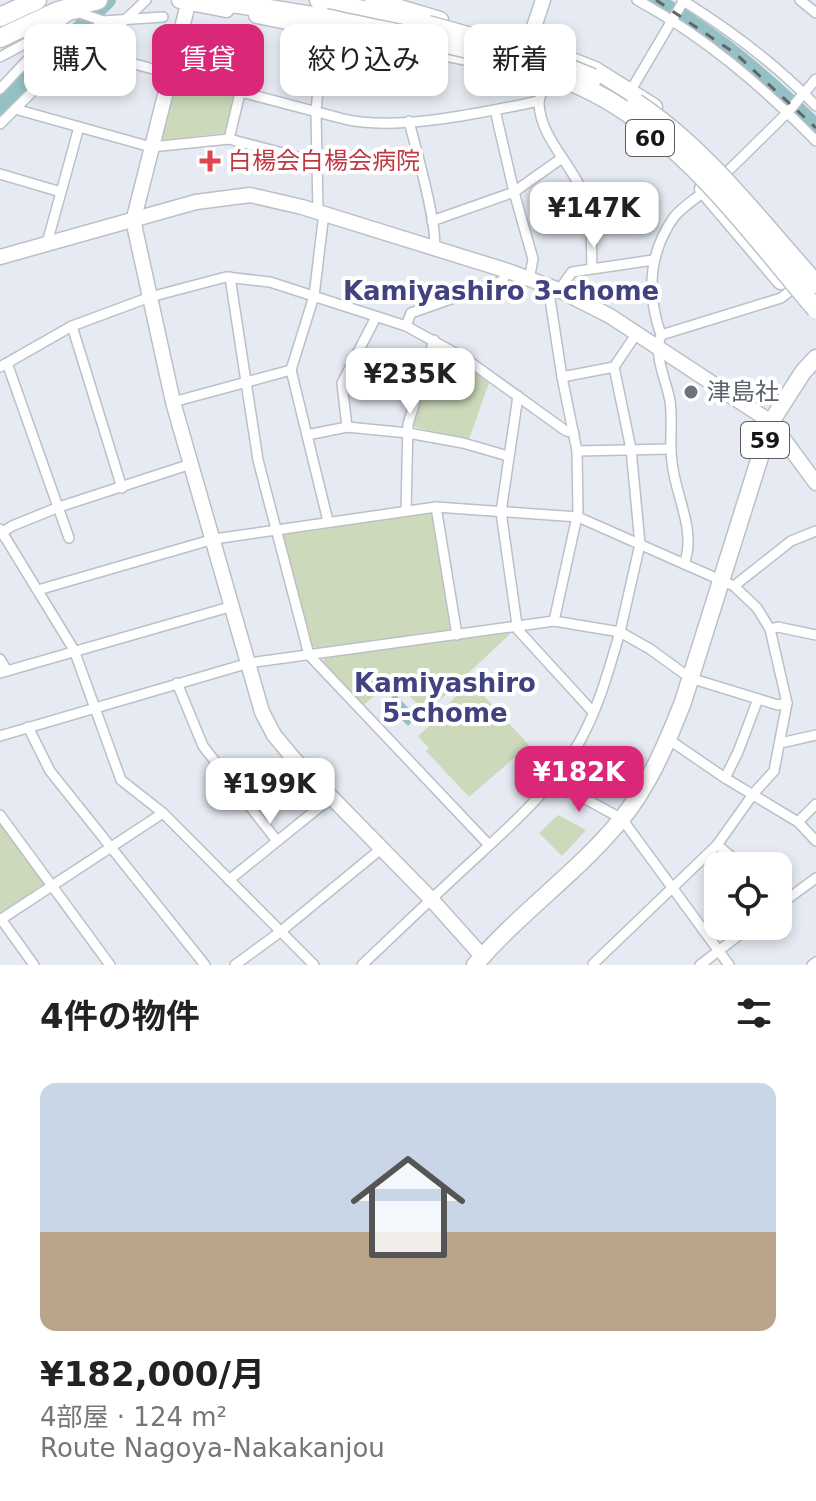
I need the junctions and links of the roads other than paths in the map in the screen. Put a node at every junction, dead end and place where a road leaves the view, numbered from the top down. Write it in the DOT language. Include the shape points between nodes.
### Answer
graph roads {
  1 [pos="37,0"];
  2 [pos="98,0"];
  3 [pos="146,0"];
  4 [pos="186,0"];
  5 [pos="213,0"];
  6 [pos="250,0"];
  7 [pos="265,0"];
  8 [pos="304,0"];
  9 [pos="319,0"];
  10 [pos="335,0"];
  11 [pos="373,0"];
  12 [pos="543,0"];
  13 [pos="637,0"];
  14 [pos="800,0"];
  15 [pos="679,7"];
  16 [pos="816,13"];
  17 [pos="163,17"];
  18 [pos="102,21"];
  19 [pos="124,21"];
  20 [pos="57,24"];
  21 [pos="99,24"];
  22 [pos="181,24"];
  23 [pos="324,24"];
  24 [pos="390,24"];
  25 [pos="399,24"];
  26 [pos="403,24"];
  27 [pos="406,24"];
  28 [pos="535,24"];
  29 [pos="464,27"];
  30 [pos="2,30"];
  31 [pos="448,36"];
  32 [pos="24,44"];
  33 [pos="448,49"];
  34 [pos="0,57"];
  35 [pos="576,63"];
  36 [pos="24,64"];
  37 [pos="816,79"];
  38 [pos="0,89"];
  39 [pos="631,90"];
  40 [pos="576,92"];
  41 [pos="28,96"];
  42 [pos="164,96"];
  43 [pos="239,96"];
  44 [pos="252,96"];
  45 [pos="317,96"];
  46 [pos="541,96"];
  47 [pos="539,101"];
  48 [pos="795,104"];
  49 [pos="816,106"];
  50 [pos="15,109"];
  51 [pos="495,110"];
  52 [pos="316,112"];
  53 [pos="409,121"];
  54 [pos="0,124"];
  55 [pos="79,127"];
  56 [pos="229,139"];
  57 [pos="816,141"];
  58 [pos="151,147"];
  59 [pos="562,158"];
  60 [pos="317,162"];
  61 [pos="726,173"];
  62 [pos="0,174"];
  63 [pos="705,191"];
  64 [pos="61,192"];
  65 [pos="514,192"];
  66 [pos="321,212"];
  67 [pos="134,218"];
  68 [pos="432,221"];
  69 [pos="47,243"];
  70 [pos="434,249"];
  71 [pos="0,257"];
  72 [pos="653,260"];
  73 [pos="592,267"];
  74 [pos="508,271"];
  75 [pos="816,274"];
  76 [pos="230,277"];
  77 [pos="529,280"];
  78 [pos="816,284"];
  79 [pos="791,286"];
  80 [pos="553,288"];
  81 [pos="314,296"];
  82 [pos="150,297"];
  83 [pos="816,307"];
  84 [pos="376,317"];
  85 [pos="816,321"];
  86 [pos="72,326"];
  87 [pos="406,326"];
  88 [pos="637,333"];
  89 [pos="434,340"];
  90 [pos="659,341"];
  91 [pos="816,358"];
  92 [pos="3,365"];
  93 [pos="614,367"];
  94 [pos="291,370"];
  95 [pos="562,377"];
  96 [pos="244,384"];
  97 [pos="518,396"];
  98 [pos="173,402"];
  99 [pos="771,422"];
  100 [pos="347,427"];
  101 [pos="408,433"];
  102 [pos="574,433"];
  103 [pos="307,435"];
  104 [pos="631,449"];
  105 [pos="670,449"];
  106 [pos="577,451"];
  107 [pos="508,456"];
  108 [pos="191,464"];
  109 [pos="816,483"];
  110 [pos="122,488"];
  111 [pos="59,507"];
  112 [pos="436,507"];
  113 [pos="406,511"];
  114 [pos="501,512"];
  115 [pos="578,517"];
  116 [pos="328,521"];
  117 [pos="276,530"];
  118 [pos="1,532"];
  119 [pos="815,533"];
  120 [pos="69,538"];
  121 [pos="214,539"];
  122 [pos="640,544"];
  123 [pos="684,564"];
  124 [pos="727,583"];
  125 [pos="38,590"];
  126 [pos="233,606"];
  127 [pos="554,621"];
  128 [pos="517,625"];
  129 [pos="770,629"];
  130 [pos="620,632"];
  131 [pos="457,635"];
  132 [pos="816,635"];
  133 [pos="74,650"];
  134 [pos="309,655"];
  135 [pos="0,659"];
  136 [pos="249,663"];
  137 [pos="4,672"];
  138 [pos="690,678"];
  139 [pos="177,683"];
  140 [pos="758,699"];
  141 [pos="787,703"];
  142 [pos="93,707"];
  143 [pos="593,712"];
  144 [pos="28,727"];
  145 [pos="816,735"];
  146 [pos="0,736"];
  147 [pos="668,739"];
  148 [pos="781,743"];
  149 [pos="725,778"];
  150 [pos="553,781"];
  151 [pos="754,793"];
  152 [pos="332,797"];
  153 [pos="816,804"];
  154 [pos="163,813"];
  155 [pos="0,815"];
  156 [pos="622,819"];
  157 [pos="798,822"];
  158 [pos="277,841"];
  159 [pos="816,841"];
  160 [pos="489,845"];
  161 [pos="717,845"];
  162 [pos="110,848"];
  163 [pos="382,848"];
  164 [pos="726,852"];
  165 [pos="816,878"];
  166 [pos="229,880"];
  167 [pos="52,886"];
  168 [pos="673,890"];
  169 [pos="792,893"];
  170 [pos="431,899"];
  171 [pos="0,919"];
  172 [pos="280,932"];
  173 [pos="732,940"];
  174 [pos="718,950"];
  175 [pos="482,962"];
  176 [pos="34,965"];
  177 [pos="110,965"];
  178 [pos="205,965"];
  179 [pos="235,965"];
  180 [pos="314,965"];
  181 [pos="362,965"];
  182 [pos="592,965"];
  183 [pos="700,965"];
  184 [pos="729,965"];
  1 -- 30 [label="highway"];
  2 -- 30 [label="highway"];
  3 -- 19 [label="street"];
  4 -- 22 [label="street"];
  4 -- 23 [label="main road, 60"];
  5 -- 23 [label="highway"];
  6 -- 23 [label="highway"];
  7 -- 24 [label="main road, 60, bridge"];
  8 -- 25 [label="main road, 60"];
  9 -- 26 [label="highway"];
  10 -- 27 [label="highway"];
  11 -- 29 [label="main road, 60"];
  12 -- 28 [label="street"];
  13 -- 15 [label="street"];
  14 -- 16 [label="street"];
  15 -- 39 [label="street"];
  15 -- 48 [label="street" via="733,63"];
  15 -- 48 [label="street" via="721,25"];
  17 -- 19 [label="street"];
  18 -- 19 [label="street"];
  18 -- 20 [label="street" via="82,13"];
  18 -- 21 [label="street"];
  31 -- 78 [label="highway, bridge" via="564,65 645,109 712,167"];
  32 -- 34 [label="street"];
  33 -- 79 [label="highway, bridge" via="529,66 586,89 638,120 682,157"];
  35 -- 39 [label="main road, 60"];
  36 -- 38 [label="street"];
  37 -- 48 [label="street"];
  39 -- 61 [label="main road, 60"];
  40 -- 63 [label="main road, 60" via="629,122"];
  41 -- 50 [label="street"];
  42 -- 58 [label="street"];
  43 -- 56 [label="street"];
  44 -- 52 [label="street"];
  45 -- 52 [label="street"];
  46 -- 47 [label="street"];
  47 -- 51 [label="street"];
  47 -- 59 [label="street" via="546,130"];
  48 -- 49 [label="street"];
  48 -- 57 [label="street"];
  48 -- 61 [label="street"];
  50 -- 54 [label="street"];
  50 -- 55 [label="street"];
  51 -- 53 [label="street"];
  51 -- 65 [label="street"];
  52 -- 53 [label="street" via="367,125"];
  52 -- 60 [label="street"];
  53 -- 68 [label="street"];
  55 -- 58 [label="street"];
  55 -- 64 [label="street"];
  56 -- 58 [label="street"];
  56 -- 60 [label="street"];
  58 -- 67 [label="street"];
  59 -- 65 [label="street"];
  59 -- 73 [label="street" via="586,199"];
  60 -- 66 [label="street"];
  61 -- 63 [label="street"];
  61 -- 75 [label="main road, 60"];
  62 -- 64 [label="street"];
  63 -- 72 [label="street" via="675,216"];
  63 -- 79 [label="main road, 60"];
  64 -- 69 [label="street"];
  65 -- 68 [label="street"];
  65 -- 77 [label="street" via="533,259"];
  66 -- 67 [label="street" via="250,195"];
  66 -- 70 [label="street"];
  66 -- 81 [label="street"];
  67 -- 69 [label="street"];
  67 -- 82 [label="street"];
  68 -- 70 [label="street"];
  69 -- 71 [label="street"];
  70 -- 74 [label="street"];
  72 -- 73 [label="street"];
  72 -- 90 [label="street" via="650,291"];
  73 -- 80 [label="street" via="572,272"];
  74 -- 77 [label="street"];
  74 -- 87 [label="street" via="502,281 411,313"];
  76 -- 81 [label="street"];
  76 -- 82 [label="street"];
  76 -- 96 [label="street"];
  77 -- 80 [label="street"];
  79 -- 83 [label="highway, bridge"];
  79 -- 85 [label="main road, 60"];
  79 -- 90 [label="street" via="781,298"];
  80 -- 88 [label="street"];
  80 -- 95 [label="street"];
  81 -- 84 [label="street"];
  81 -- 94 [label="street"];
  82 -- 86 [label="street"];
  82 -- 98 [label="street"];
  84 -- 87 [label="street"];
  84 -- 100 [label="street" via="342,383"];
  86 -- 92 [label="street"];
  86 -- 110 [label="street"];
  87 -- 89 [label="street"];
  88 -- 90 [label="street"];
  88 -- 93 [label="street"];
  89 -- 97 [label="street"];
  89 -- 101 [label="street"];
  90 -- 99 [label="street"];
  90 -- 105 [label="street" via="671,404"];
  91 -- 99 [label="main road, 59"];
  92 -- 111 [label="street"];
  93 -- 95 [label="street"];
  93 -- 104 [label="street"];
  94 -- 96 [label="street"];
  94 -- 103 [label="street"];
  95 -- 102 [label="street"];
  96 -- 98 [label="street"];
  96 -- 117 [label="street"];
  97 -- 102 [label="street"];
  97 -- 107 [label="street"];
  98 -- 108 [label="street"];
  99 -- 109 [label="street"];
  99 -- 124 [label="main road, 59"];
  100 -- 101 [label="street"];
  100 -- 103 [label="street"];
  101 -- 107 [label="street"];
  101 -- 113 [label="street"];
  102 -- 106 [label="street"];
  103 -- 116 [label="street"];
  104 -- 105 [label="street"];
  104 -- 106 [label="street"];
  104 -- 122 [label="street"];
  105 -- 123 [label="street" via="687,519"];
  106 -- 115 [label="street"];
  107 -- 114 [label="street"];
  108 -- 110 [label="street"];
  108 -- 121 [label="street"];
  110 -- 111 [label="street"];
  111 -- 118 [label="street"];
  111 -- 120 [label="street"];
  112 -- 113 [label="street"];
  112 -- 114 [label="street"];
  112 -- 131 [label="street"];
  113 -- 116 [label="street"];
  114 -- 115 [label="street"];
  114 -- 128 [label="street"];
  115 -- 122 [label="street"];
  115 -- 127 [label="street"];
  116 -- 117 [label="street"];
  117 -- 121 [label="street"];
  117 -- 134 [label="street"];
  118 -- 125 [label="street"];
  119 -- 124 [label="street" via="791,541"];
  121 -- 125 [label="street"];
  121 -- 126 [label="street"];
  122 -- 123 [label="street"];
  122 -- 130 [label="street"];
  123 -- 124 [label="street"];
  124 -- 129 [label="street" via="757,608"];
  124 -- 138 [label="main road, 59"];
  125 -- 133 [label="street"];
  126 -- 133 [label="street"];
  126 -- 136 [label="street"];
  127 -- 128 [label="street"];
  127 -- 130 [label="street"];
  128 -- 131 [label="street"];
  128 -- 143 [label="street"];
  129 -- 132 [label="street"];
  129 -- 141 [label="street"];
  130 -- 138 [label="street"];
  130 -- 143 [label="street"];
  131 -- 134 [label="street"];
  133 -- 137 [label="street"];
  133 -- 142 [label="street"];
  134 -- 136 [label="street"];
  134 -- 160 [label="street"];
  135 -- 137 [label="street"];
  136 -- 139 [label="street"];
  136 -- 152 [label="street" via="274,735"];
  138 -- 140 [label="street"];
  138 -- 147 [label="main road, 59"];
  139 -- 142 [label="street"];
  139 -- 158 [label="street" via="203,746"];
  140 -- 141 [label="street"];
  140 -- 149 [label="street"];
  141 -- 148 [label="street"];
  142 -- 144 [label="street"];
  142 -- 154 [label="street" via="121,780"];
  143 -- 150 [label="street"];
  144 -- 146 [label="street"];
  144 -- 162 [label="street" via="50,771"];
  145 -- 148 [label="street"];
  147 -- 149 [label="street"];
  147 -- 156 [label="main road, 59"];
  148 -- 151 [label="street" via="774,771"];
  149 -- 151 [label="street"];
  150 -- 156 [label="street"];
  150 -- 160 [label="street"];
  151 -- 157 [label="street"];
  151 -- 161 [label="street"];
  152 -- 158 [label="street"];
  152 -- 163 [label="street"];
  153 -- 157 [label="street"];
  154 -- 162 [label="street"];
  154 -- 166 [label="street"];
  155 -- 167 [label="street"];
  156 -- 168 [label="street"];
  156 -- 175 [label="main road, 59"];
  157 -- 159 [label="street"];
  158 -- 166 [label="street"];
  160 -- 170 [label="street"];
  161 -- 164 [label="street"];
  161 -- 168 [label="street"];
  162 -- 167 [label="street"];
  162 -- 178 [label="street"];
  163 -- 170 [label="street"];
  163 -- 172 [label="street"];
  165 -- 169 [label="street"];
  166 -- 172 [label="street"];
  167 -- 171 [label="street"];
  167 -- 177 [label="street"];
  168 -- 174 [label="street"];
  168 -- 182 [label="street"];
  170 -- 175 [label="street"];
  170 -- 181 [label="street"];
  171 -- 176 [label="street"];
  172 -- 179 [label="street"];
  172 -- 180 [label="street"];
  173 -- 174 [label="street"];
  174 -- 183 [label="street"];
  174 -- 184 [label="street"];
}
